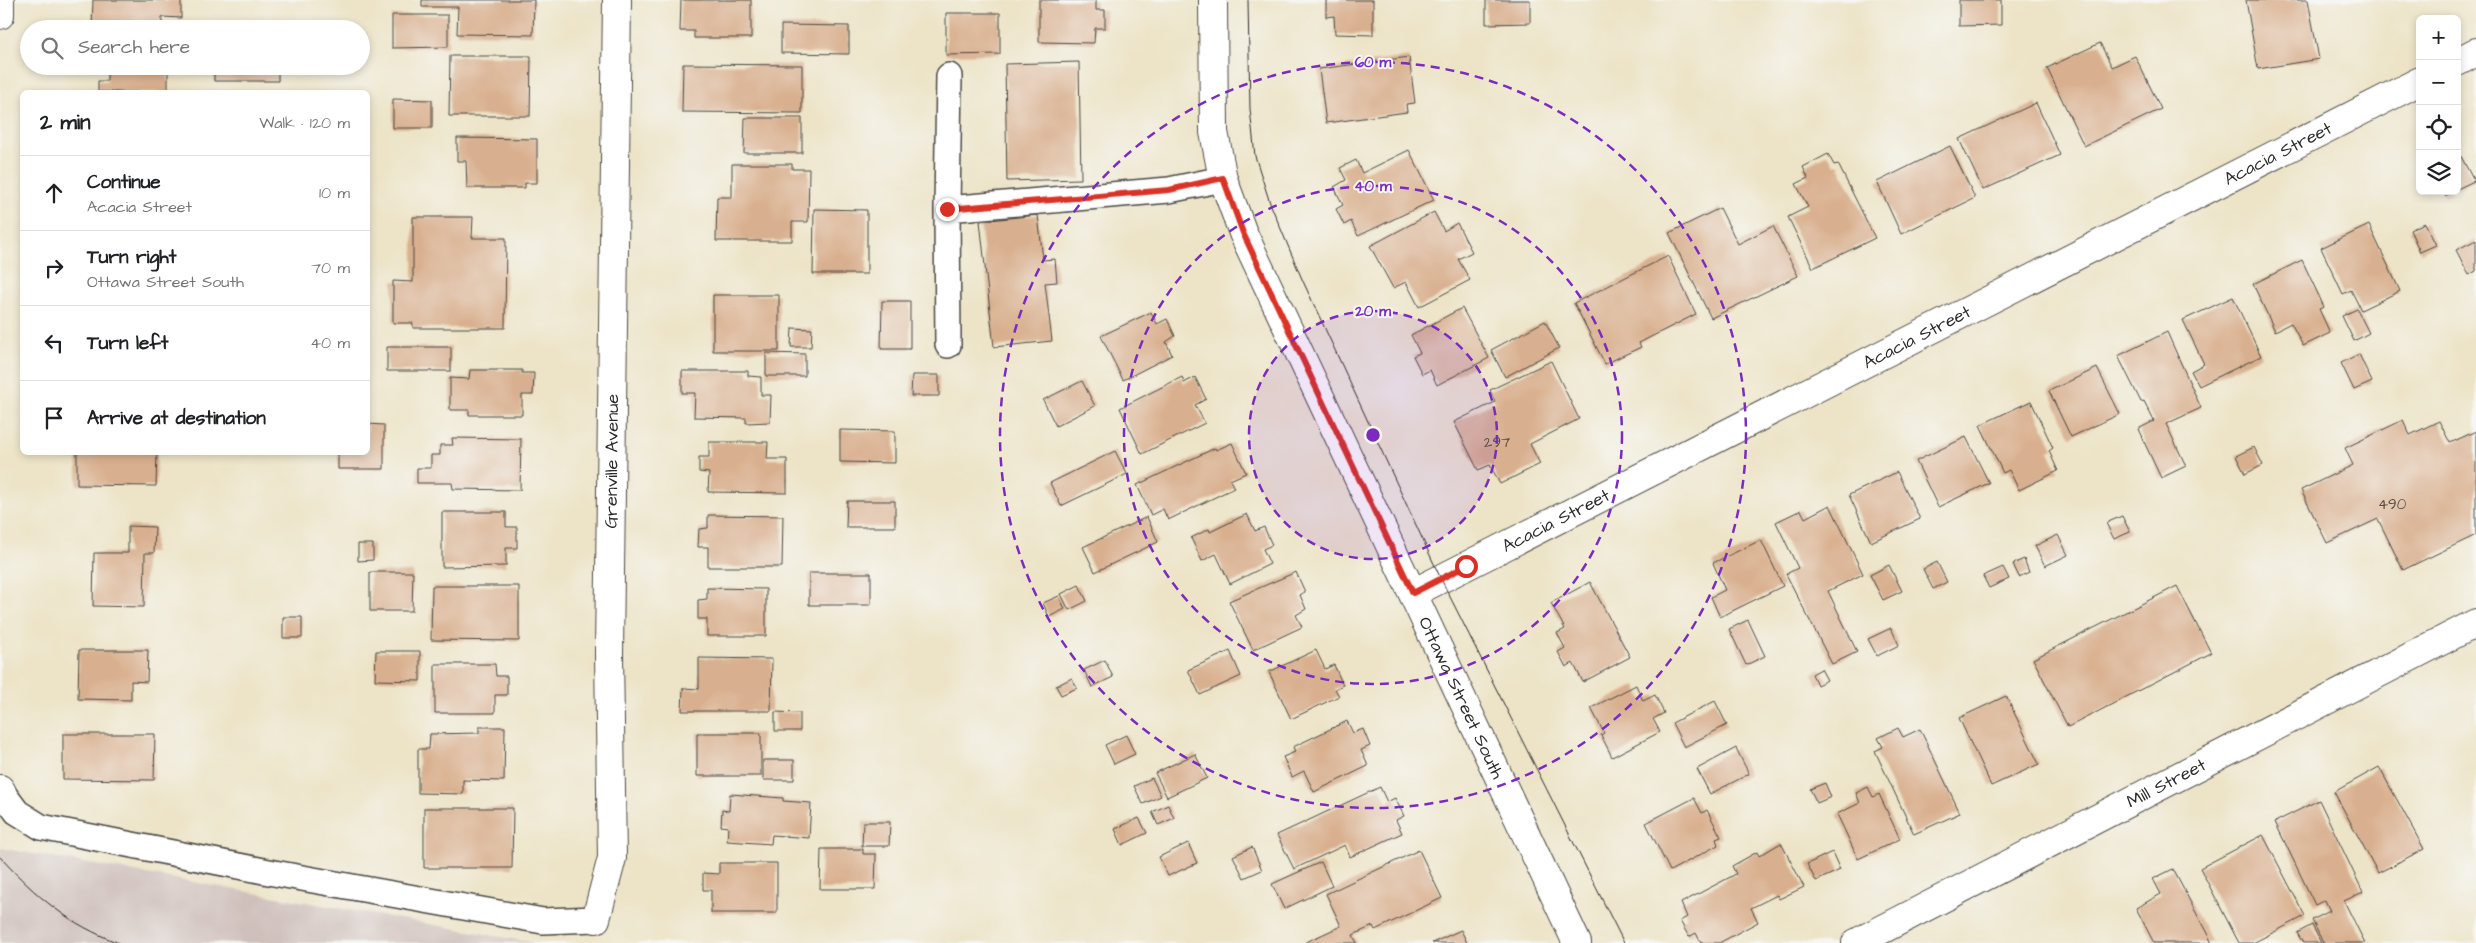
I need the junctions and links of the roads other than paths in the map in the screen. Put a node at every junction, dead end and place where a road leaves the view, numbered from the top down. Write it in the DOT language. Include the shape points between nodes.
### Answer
graph roads {
  1 [pos="0,0"];
  2 [pos="617,0"];
  3 [pos="1213,0"];
  4 [pos="0,15"];
  5 [pos="2476,52"];
  6 [pos="2461,60"];
  7 [pos="949,76"];
  8 [pos="2416,83"];
  9 [pos="1223,178"];
  10 [pos="947,209"];
  11 [pos="948,345"];
  12 [pos="1413,593"];
  13 [pos="2476,623"];
  14 [pos="1,790"];
  15 [pos="596,919"];
  16 [pos="1577,943"];
  17 [pos="1856,943"];
  1 -- 4 [label="street"];
  2 -- 15 [label="street, Grenville Avenue" via="608,654 612,858"];
  3 -- 9 [label="street, Ottawa Street South" via="1214,132"];
  5 -- 6 [label="street"];
  7 -- 10 [label="lane"];
  8 -- 12 [label="street, Acacia Street"];
  9 -- 10 [label="lane" via="1169,190"];
  9 -- 12 [label="street, Ottawa Street South" via="1243,233"];
  10 -- 11 [label="lane"];
  12 -- 16 [label="street, Ottawa Street South"];
  13 -- 17 [label="street, Mill Street"];
  14 -- 15 [label="lane" via="17,812 41,827 274,874 544,921"];
}
